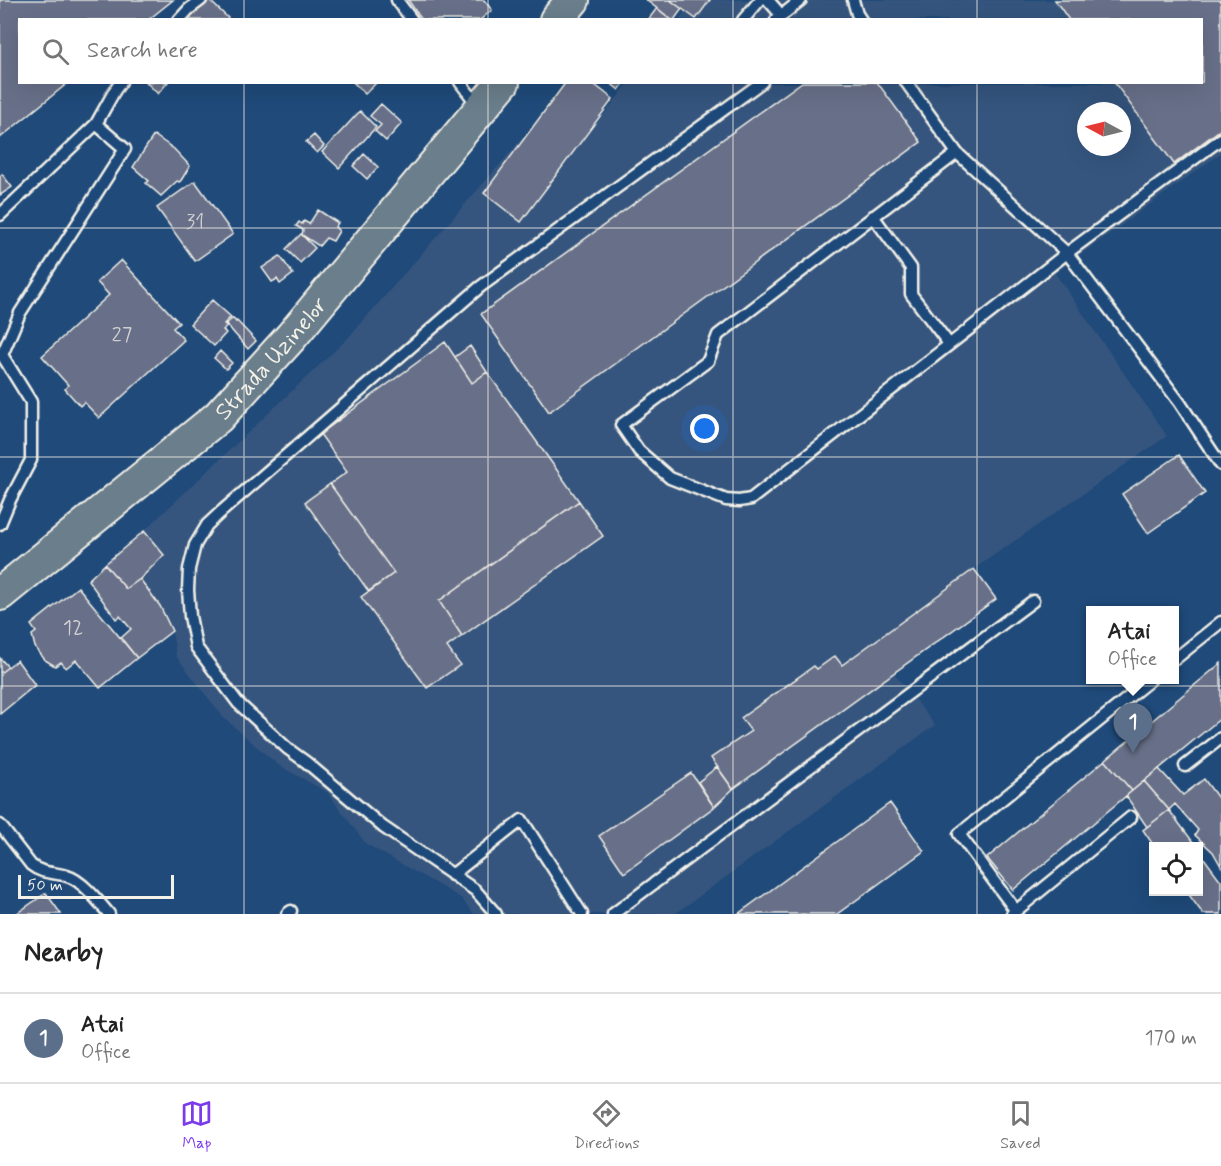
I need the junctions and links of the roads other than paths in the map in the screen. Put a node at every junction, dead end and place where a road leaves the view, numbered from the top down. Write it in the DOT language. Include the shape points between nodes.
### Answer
graph roads {
  1 [pos="201,0"];
  2 [pos="397,0"];
  3 [pos="573,0"];
  4 [pos="760,0"];
  5 [pos="768,0"];
  6 [pos="801,0"];
  7 [pos="853,0"];
  8 [pos="779,17"];
  9 [pos="181,18"];
  10 [pos="410,18"];
  11 [pos="558,18"];
  12 [pos="745,18"];
  13 [pos="856,18"];
  14 [pos="119,84"];
  15 [pos="462,84"];
  16 [pos="501,84"];
  17 [pos="907,84"];
  18 [pos="746,87"];
  19 [pos="481,109"];
  20 [pos="96,124"];
  21 [pos="1221,139"];
  22 [pos="957,153"];
  23 [pos="0,215"];
  24 [pos="873,216"];
  25 [pos="1067,253"];
  26 [pos="949,344"];
  27 [pos="1221,465"];
  28 [pos="1,521"];
  29 [pos="0,594"];
  30 [pos="1033,601"];
  31 [pos="1221,622"];
  32 [pos="1179,656"];
  33 [pos="1145,684"];
  34 [pos="1221,738"];
  35 [pos="1185,765"];
  36 [pos="1131,818"];
  37 [pos="0,825"];
  38 [pos="452,875"];
  39 [pos="1014,912"];
  40 [pos="109,914"];
  41 [pos="496,914"];
  42 [pos="582,914"];
  43 [pos="613,914"];
  1 -- 9 [label="lane"];
  2 -- 10 [label="lane"];
  3 -- 11 [label="main road"];
  4 -- 12 [label="lane"];
  5 -- 8 [label="lane"];
  6 -- 8 [label="lane"];
  7 -- 13 [label="lane"];
  14 -- 20 [label="lane"];
  15 -- 19 [label="lane"];
  16 -- 19 [label="main road, Strada Uzinelor"];
  17 -- 22 [label="lane"];
  18 -- 38 [label="lane" via="480,287 222,511 207,525 195,545 188,590 196,647 238,703 383,828"];
  19 -- 29 [label="main road, Strada Uzinelor" via="291,337 218,417"];
  20 -- 23 [label="lane"];
  20 -- 28 [label="lane" via="125,149 20,314 2,355 31,402 31,460"];
  21 -- 25 [label="lane"];
  22 -- 24 [label="lane"];
  22 -- 25 [label="lane"];
  24 -- 26 [label="lane" via="911,268 911,294"];
  24 -- 26 [label="lane" via="718,335 708,361 621,425 639,451 670,478 726,500 751,499"];
  25 -- 26 [label="lane"];
  25 -- 27 [label="lane" via="1180,403"];
  30 -- 43 [label="lane"];
  31 -- 32 [label="lane"];
  33 -- 39 [label="lane" via="958,834"];
  34 -- 35 [label="lane"];
  36 -- 39 [label="lane"];
  37 -- 40 [label="lane" via="37,870 77,881"];
  38 -- 41 [label="lane" via="475,890"];
  38 -- 42 [label="lane" via="522,820"];
}
